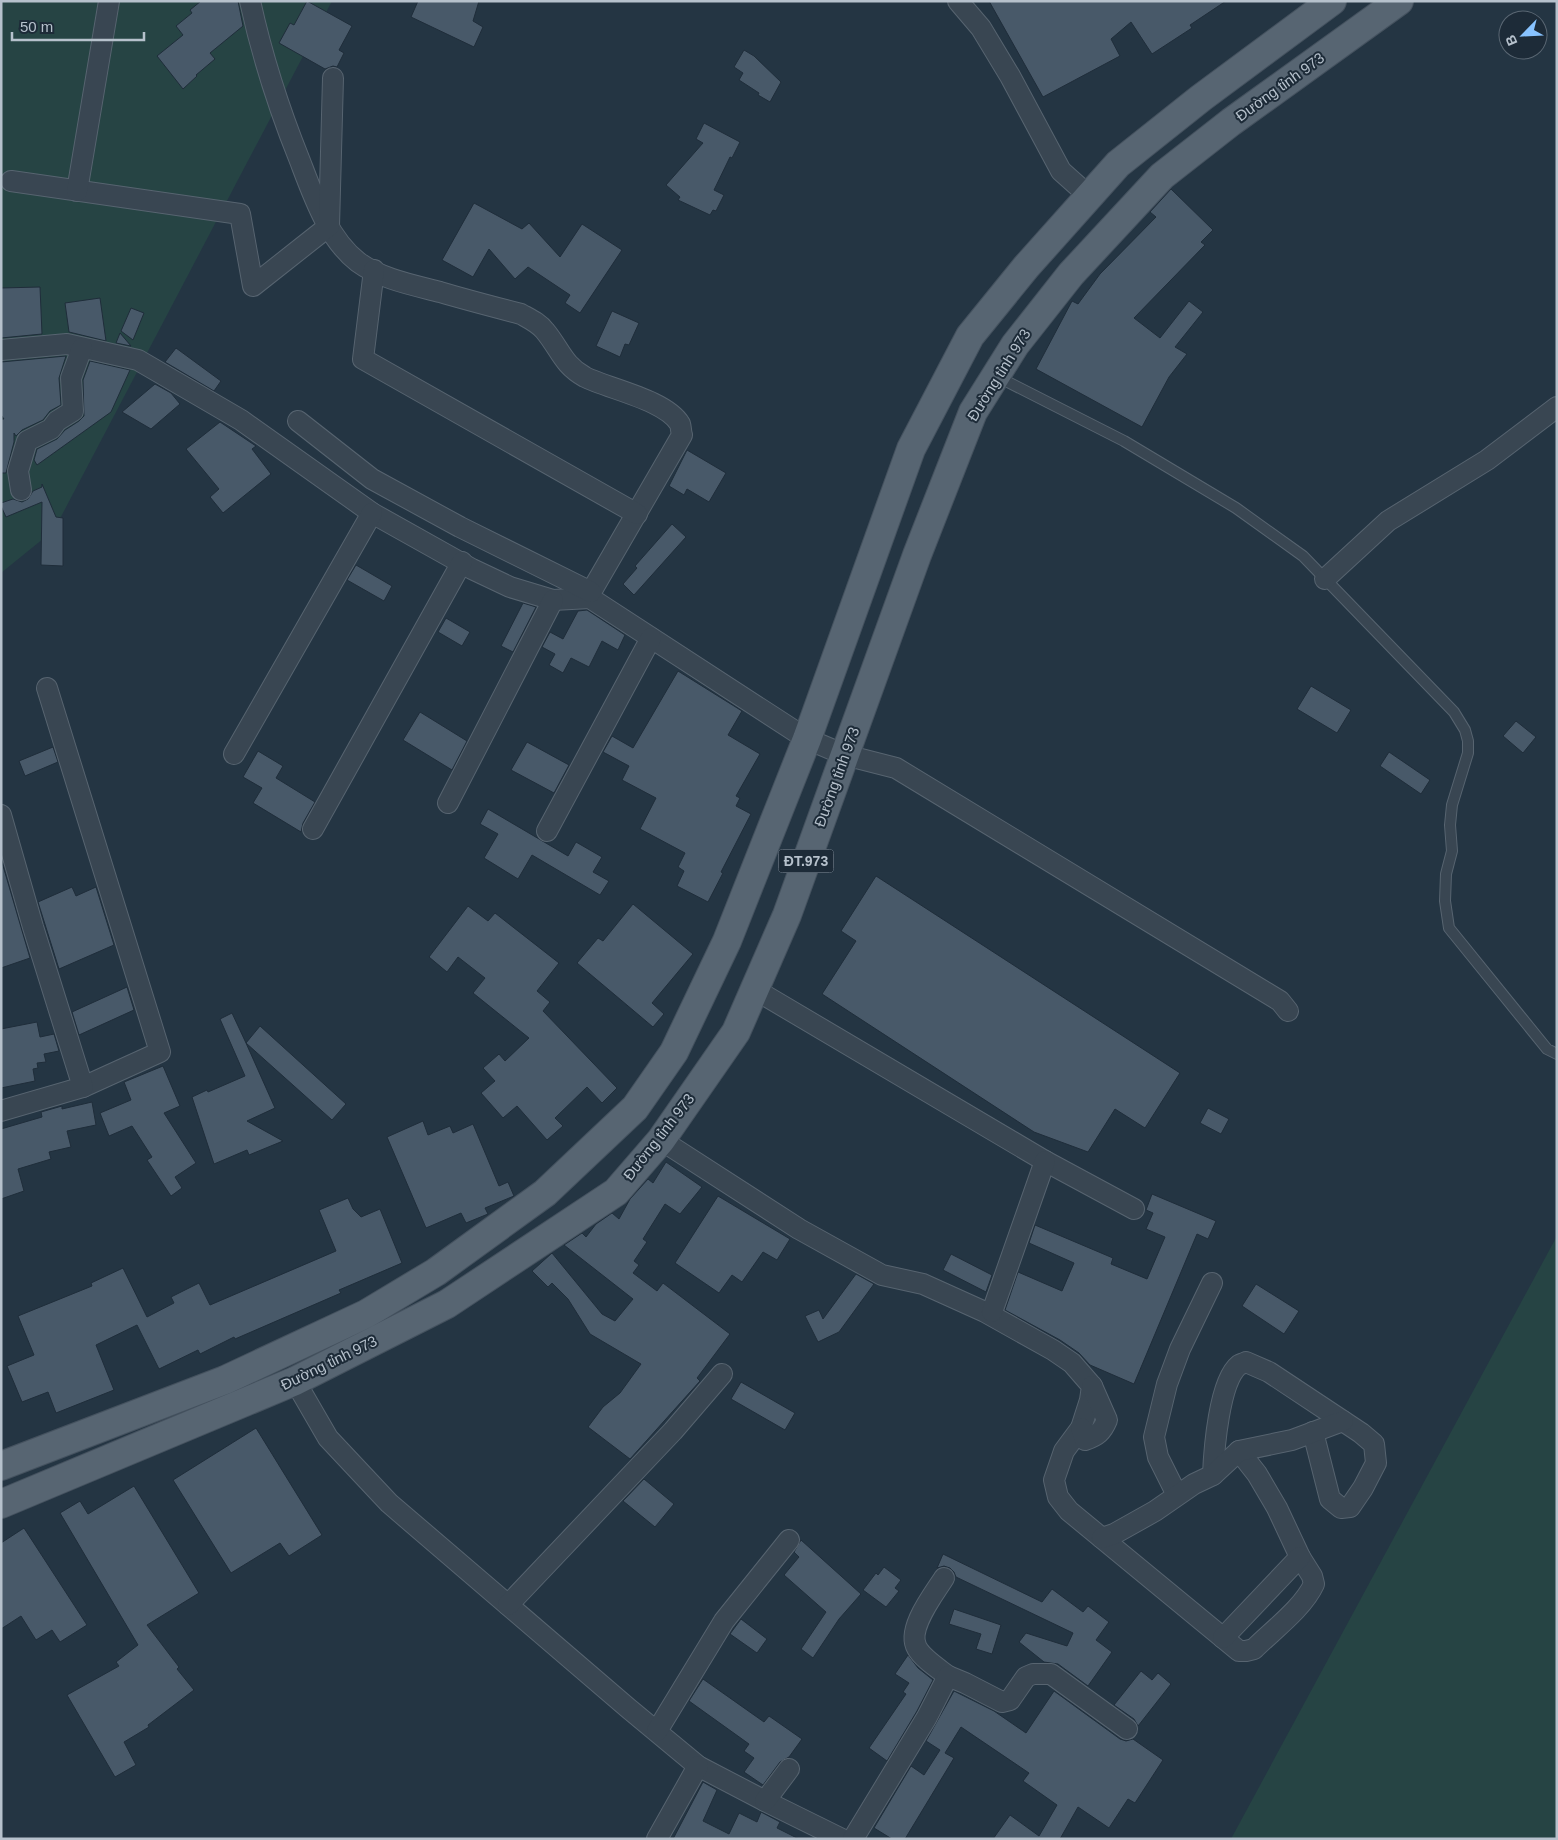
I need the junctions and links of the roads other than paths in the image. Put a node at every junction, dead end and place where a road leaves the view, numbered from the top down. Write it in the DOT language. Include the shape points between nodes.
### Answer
graph roads {
  1 [pos="109,1"];
  2 [pos="250,1"];
  3 [pos="958,1"];
  4 [pos="1332,1"];
  5 [pos="1399,1"];
  6 [pos="333,78"];
  7 [pos="11,181"];
  8 [pos="77,190"];
  9 [pos="1090,196"];
  10 [pos="329,226"];
  11 [pos="374,270"];
  12 [pos="82,348"];
  13 [pos="1,350"];
  14 [pos="996,375"];
  15 [pos="1557,407"];
  16 [pos="298,421"];
  17 [pos="21,490"];
  18 [pos="372,513"];
  19 [pos="636,514"];
  20 [pos="462,562"];
  21 [pos="1325,579"];
  22 [pos="591,595"];
  23 [pos="552,600"];
  24 [pos="651,638"];
  25 [pos="47,688"];
  26 [pos="807,739"];
  27 [pos="234,754"];
  28 [pos="845,755"];
  29 [pos="448,803"];
  30 [pos="1,814"];
  31 [pos="313,829"];
  32 [pos="548,832"];
  33 [pos="754,989"];
  34 [pos="1288,1011"];
  35 [pos="1557,1054"];
  36 [pos="83,1087"];
  37 [pos="1,1111"];
  38 [pos="661,1140"];
  39 [pos="1045,1162"];
  40 [pos="1134,1209"];
  41 [pos="1212,1283"];
  42 [pos="992,1312"];
  43 [pos="308,1341"];
  44 [pos="320,1369"];
  45 [pos="722,1374"];
  46 [pos="295,1381"];
  47 [pos="1343,1421"];
  48 [pos="1313,1432"];
  49 [pos="1239,1451"];
  50 [pos="1,1466"];
  51 [pos="1213,1475"];
  52 [pos="1177,1495"];
  53 [pos="1,1504"];
  54 [pos="1102,1538"];
  55 [pos="789,1540"];
  56 [pos="1300,1557"];
  57 [pos="944,1578"];
  58 [pos="508,1605"];
  59 [pos="1223,1638"];
  60 [pos="948,1676"];
  61 [pos="1127,1729"];
  62 [pos="657,1731"];
  63 [pos="698,1766"];
  64 [pos="789,1768"];
  65 [pos="765,1801"];
  66 [pos="657,1839"];
  67 [pos="842,1839"];
  68 [pos="853,1839"];
  1 -- 8 [label="street"];
  2 -- 10 [label="street" via="259,42 285,124 320,212"];
  3 -- 9 [label="street" via="981,28 1001,60 1061,171"];
  4 -- 9 [label="main road, Đường tỉnh 973 / ĐT.973" via="1118,164"];
  5 -- 14 [label="main road, Đường tỉnh 973 / ĐT.973" via="1162,176 1071,274 1015,345"];
  6 -- 10 [label="street"];
  7 -- 8 [label="street"];
  8 -- 10 [label="street" via="240,214 253,286"];
  9 -- 26 [label="main road, Đường tỉnh 973 / ĐT.973" via="1026,266 970,336 911,449"];
  10 -- 11 [label="street" via="347,251"];
  11 -- 19 [label="street" via="363,359"];
  11 -- 19 [label="street" via="408,284 521,314 545,331 566,363 576,372 651,402 669,413 680,424 682,435"];
  12 -- 13 [label="street" via="67,344"];
  12 -- 17 [label="street" via="71,378 73,411 27,441 18,471"];
  12 -- 18 [label="street" via="138,360 241,420"];
  14 -- 21 [label="lane" via="1124,441 1236,508 1303,556"];
  14 -- 28 [label="main road, Đường tỉnh 973 / ĐT.973" via="973,412"];
  15 -- 21 [label="street" via="1487,460 1388,521"];
  16 -- 22 [label="street" via="372,479"];
  18 -- 20 [label="street"];
  18 -- 27 [label="street"];
  19 -- 22 [label="street"];
  20 -- 23 [label="street" via="510,587"];
  20 -- 31 [label="street"];
  21 -- 35 [label="lane" via="1454,712 1465,730 1468,753 1452,805 1452,851 1446,874 1449,928 1547,1049"];
  22 -- 23 [label="street"];
  22 -- 24 [label="street"];
  23 -- 29 [label="street"];
  24 -- 26 [label="street"];
  24 -- 32 [label="street"];
  25 -- 36 [label="street" via="160,1052"];
  26 -- 28 [label="street"];
  26 -- 43 [label="main road, Đường tỉnh 973 / ĐT.973" via="727,941 674,1052 635,1108 545,1193 444,1266 366,1314"];
  28 -- 33 [label="main road, Đường tỉnh 973 / ĐT.973" via="787,915"];
  28 -- 34 [label="street" via="896,768 1280,1001"];
  30 -- 36 [label="street"];
  33 -- 38 [label="main road, Đường tỉnh 973 / ĐT.973" via="736,1032"];
  33 -- 39 [label="street"];
  36 -- 37 [label="street"];
  38 -- 44 [label="main road, Đường tỉnh 973 / ĐT.973" via="608,1198 446,1304"];
  38 -- 54 [label="street" via="799,1229 882,1275 923,1284 985,1312 1072,1363 1092,1386 1107,1420 1097,1436 1085,1440 1081,1428 1064,1451 1054,1480 1058,1497 1069,1511"];
  39 -- 40 [label="street"];
  39 -- 42 [label="street"];
  41 -- 52 [label="street" via="1180,1349 1167,1384 1154,1437 1158,1457"];
  43 -- 44 [label="main road"];
  43 -- 50 [label="main road, Đường tỉnh 973 / ĐT.973" via="225,1380"];
  44 -- 46 [label="main road, Đường tỉnh 973 / ĐT.973"];
  45 -- 58 [label="street" via="673,1431"];
  46 -- 53 [label="main road, Đường tỉnh 973 / ĐT.973"];
  46 -- 58 [label="street" via="328,1438 389,1503"];
  47 -- 48 [label="street"];
  47 -- 48 [label="street" via="1374,1444 1376,1463 1350,1507 1341,1508 1330,1498"];
  47 -- 51 [label="street" via="1269,1372 1246,1362 1238,1366 1226,1390 1219,1415"];
  48 -- 49 [label="street" via="1292,1440"];
  49 -- 51 [label="street"];
  49 -- 56 [label="street" via="1277,1508"];
  51 -- 52 [label="street"];
  52 -- 54 [label="street" via="1146,1516"];
  54 -- 59 [label="street"];
  55 -- 62 [label="street" via="724,1621"];
  56 -- 59 [label="street"];
  56 -- 59 [label="street" via="1314,1584 1291,1613 1254,1649 1239,1651"];
  57 -- 60 [label="street" via="917,1622 914,1638 917,1648"];
  58 -- 62 [label="street"];
  60 -- 61 [label="street" via="1002,1702 1010,1700 1029,1675 1051,1674"];
  60 -- 68 [label="street" via="927,1717"];
  62 -- 63 [label="street"];
  63 -- 65 [label="street"];
  63 -- 66 [label="street"];
  64 -- 65 [label="street"];
  65 -- 67 [label="street"];
}
